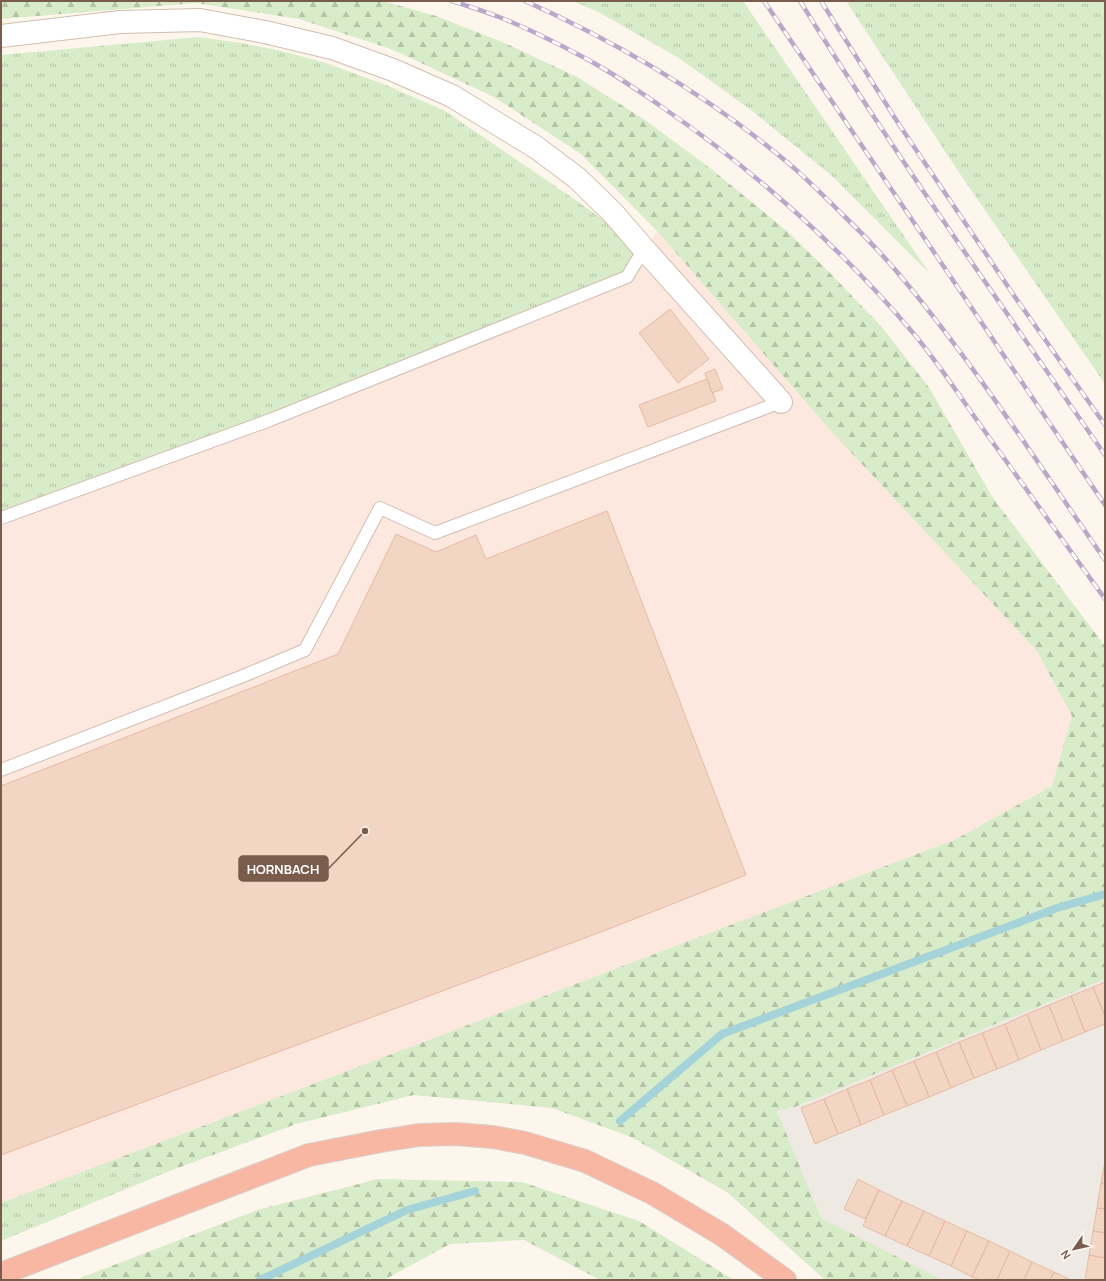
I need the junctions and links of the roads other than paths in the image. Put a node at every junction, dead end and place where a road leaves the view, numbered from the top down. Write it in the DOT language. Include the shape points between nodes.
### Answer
graph roads {
  1 [pos="1,36"];
  2 [pos="644,249"];
  3 [pos="781,402"];
  4 [pos="1,518"];
  5 [pos="1,770"];
  6 [pos="1,1274"];
  7 [pos="785,1280"];
  1 -- 2 [label="street" via="120,22 200,20 332,48 393,70 452,96 537,148 577,178 613,213"];
  2 -- 3 [label="street"];
  2 -- 4 [label="lane" via="627,277 270,420"];
  3 -- 5 [label="lane" via="435,533 380,508 305,650"];
  6 -- 7 [label="highway" via="309,1155 419,1135 456,1134 525,1143 586,1161 652,1193 721,1234"];
}
